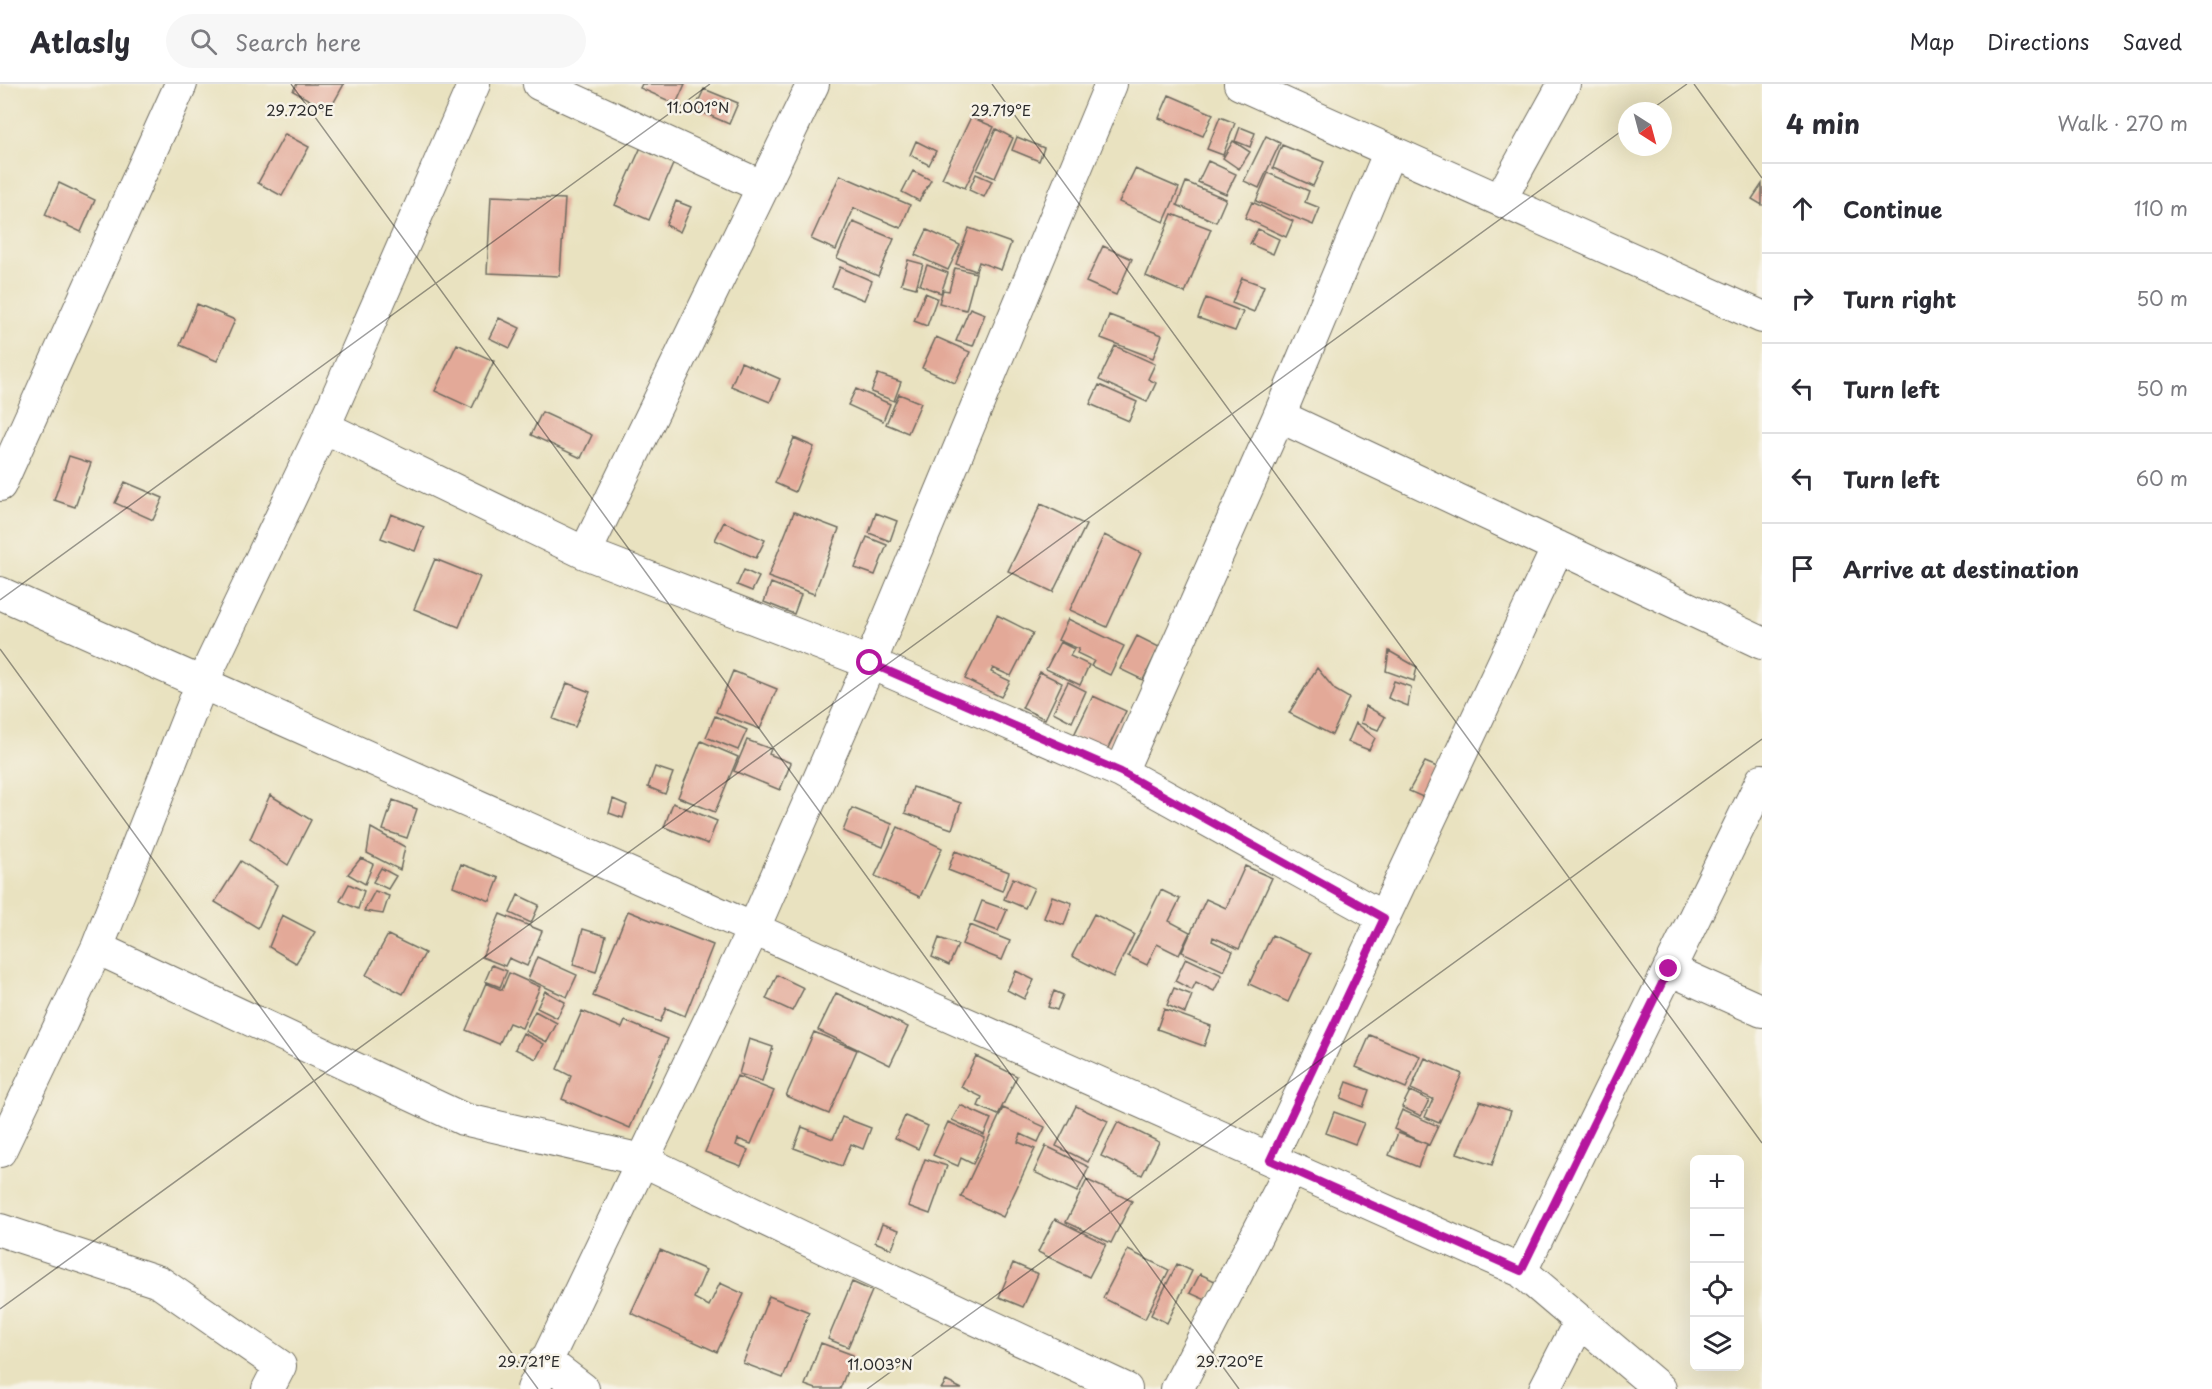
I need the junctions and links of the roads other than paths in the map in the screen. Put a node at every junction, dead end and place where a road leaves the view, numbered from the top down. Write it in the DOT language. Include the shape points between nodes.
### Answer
graph roads {
  1 [pos="181,84"];
  2 [pos="474,84"];
  3 [pos="539,84"];
  4 [pos="813,84"];
  5 [pos="1111,84"];
  6 [pos="1240,84"];
  7 [pos="1564,84"];
  8 [pos="1390,151"];
  9 [pos="763,187"];
  10 [pos="1500,200"];
  11 [pos="1762,317"];
  12 [pos="1279,416"];
  13 [pos="324,427"];
  14 [pos="0,486"];
  15 [pos="1558,547"];
  16 [pos="585,553"];
  17 [pos="0,593"];
  18 [pos="1762,643"];
  19 [pos="870,663"];
  20 [pos="202,683"];
  21 [pos="1121,772"];
  22 [pos="1762,780"];
  23 [pos="1384,918"];
  24 [pos="753,930"];
  25 [pos="97,948"];
  26 [pos="1669,969"];
  27 [pos="1762,1011"];
  28 [pos="0,1151"];
  29 [pos="642,1160"];
  30 [pos="1281,1164"];
  31 [pos="0,1230"];
  32 [pos="1521,1271"];
  33 [pos="1580,1321"];
  34 [pos="545,1360"];
  35 [pos="268,1389"];
  36 [pos="533,1389"];
  37 [pos="584,1389"];
  38 [pos="1125,1389"];
  39 [pos="1177,1389"];
  40 [pos="1545,1389"];
  41 [pos="1660,1389"];
  1 -- 14 [label="street"];
  2 -- 13 [label="street"];
  3 -- 9 [label="street"];
  4 -- 9 [label="street"];
  5 -- 19 [label="street"];
  6 -- 8 [label="street"];
  7 -- 10 [label="street"];
  8 -- 10 [label="street"];
  8 -- 12 [label="street"];
  9 -- 16 [label="street"];
  10 -- 11 [label="street"];
  12 -- 15 [label="street"];
  12 -- 21 [label="street"];
  13 -- 16 [label="street"];
  13 -- 20 [label="street"];
  15 -- 18 [label="street"];
  15 -- 23 [label="street"];
  16 -- 19 [label="street"];
  17 -- 20 [label="street"];
  19 -- 21 [label="street"];
  19 -- 24 [label="street"];
  20 -- 24 [label="street"];
  20 -- 25 [label="street"];
  21 -- 23 [label="street"];
  22 -- 26 [label="street"];
  23 -- 30 [label="street"];
  24 -- 29 [label="street"];
  24 -- 30 [label="street"];
  25 -- 28 [label="street"];
  25 -- 29 [label="street" via="463,1119"];
  26 -- 27 [label="street"];
  26 -- 32 [label="street"];
  29 -- 34 [label="street"];
  29 -- 38 [label="street"];
  30 -- 32 [label="street"];
  30 -- 39 [label="street"];
  31 -- 35 [label="street" via="159,1282 280,1366"];
  32 -- 33 [label="street"];
  33 -- 40 [label="street"];
  33 -- 41 [label="street"];
  34 -- 36 [label="street"];
  34 -- 37 [label="street"];
}
